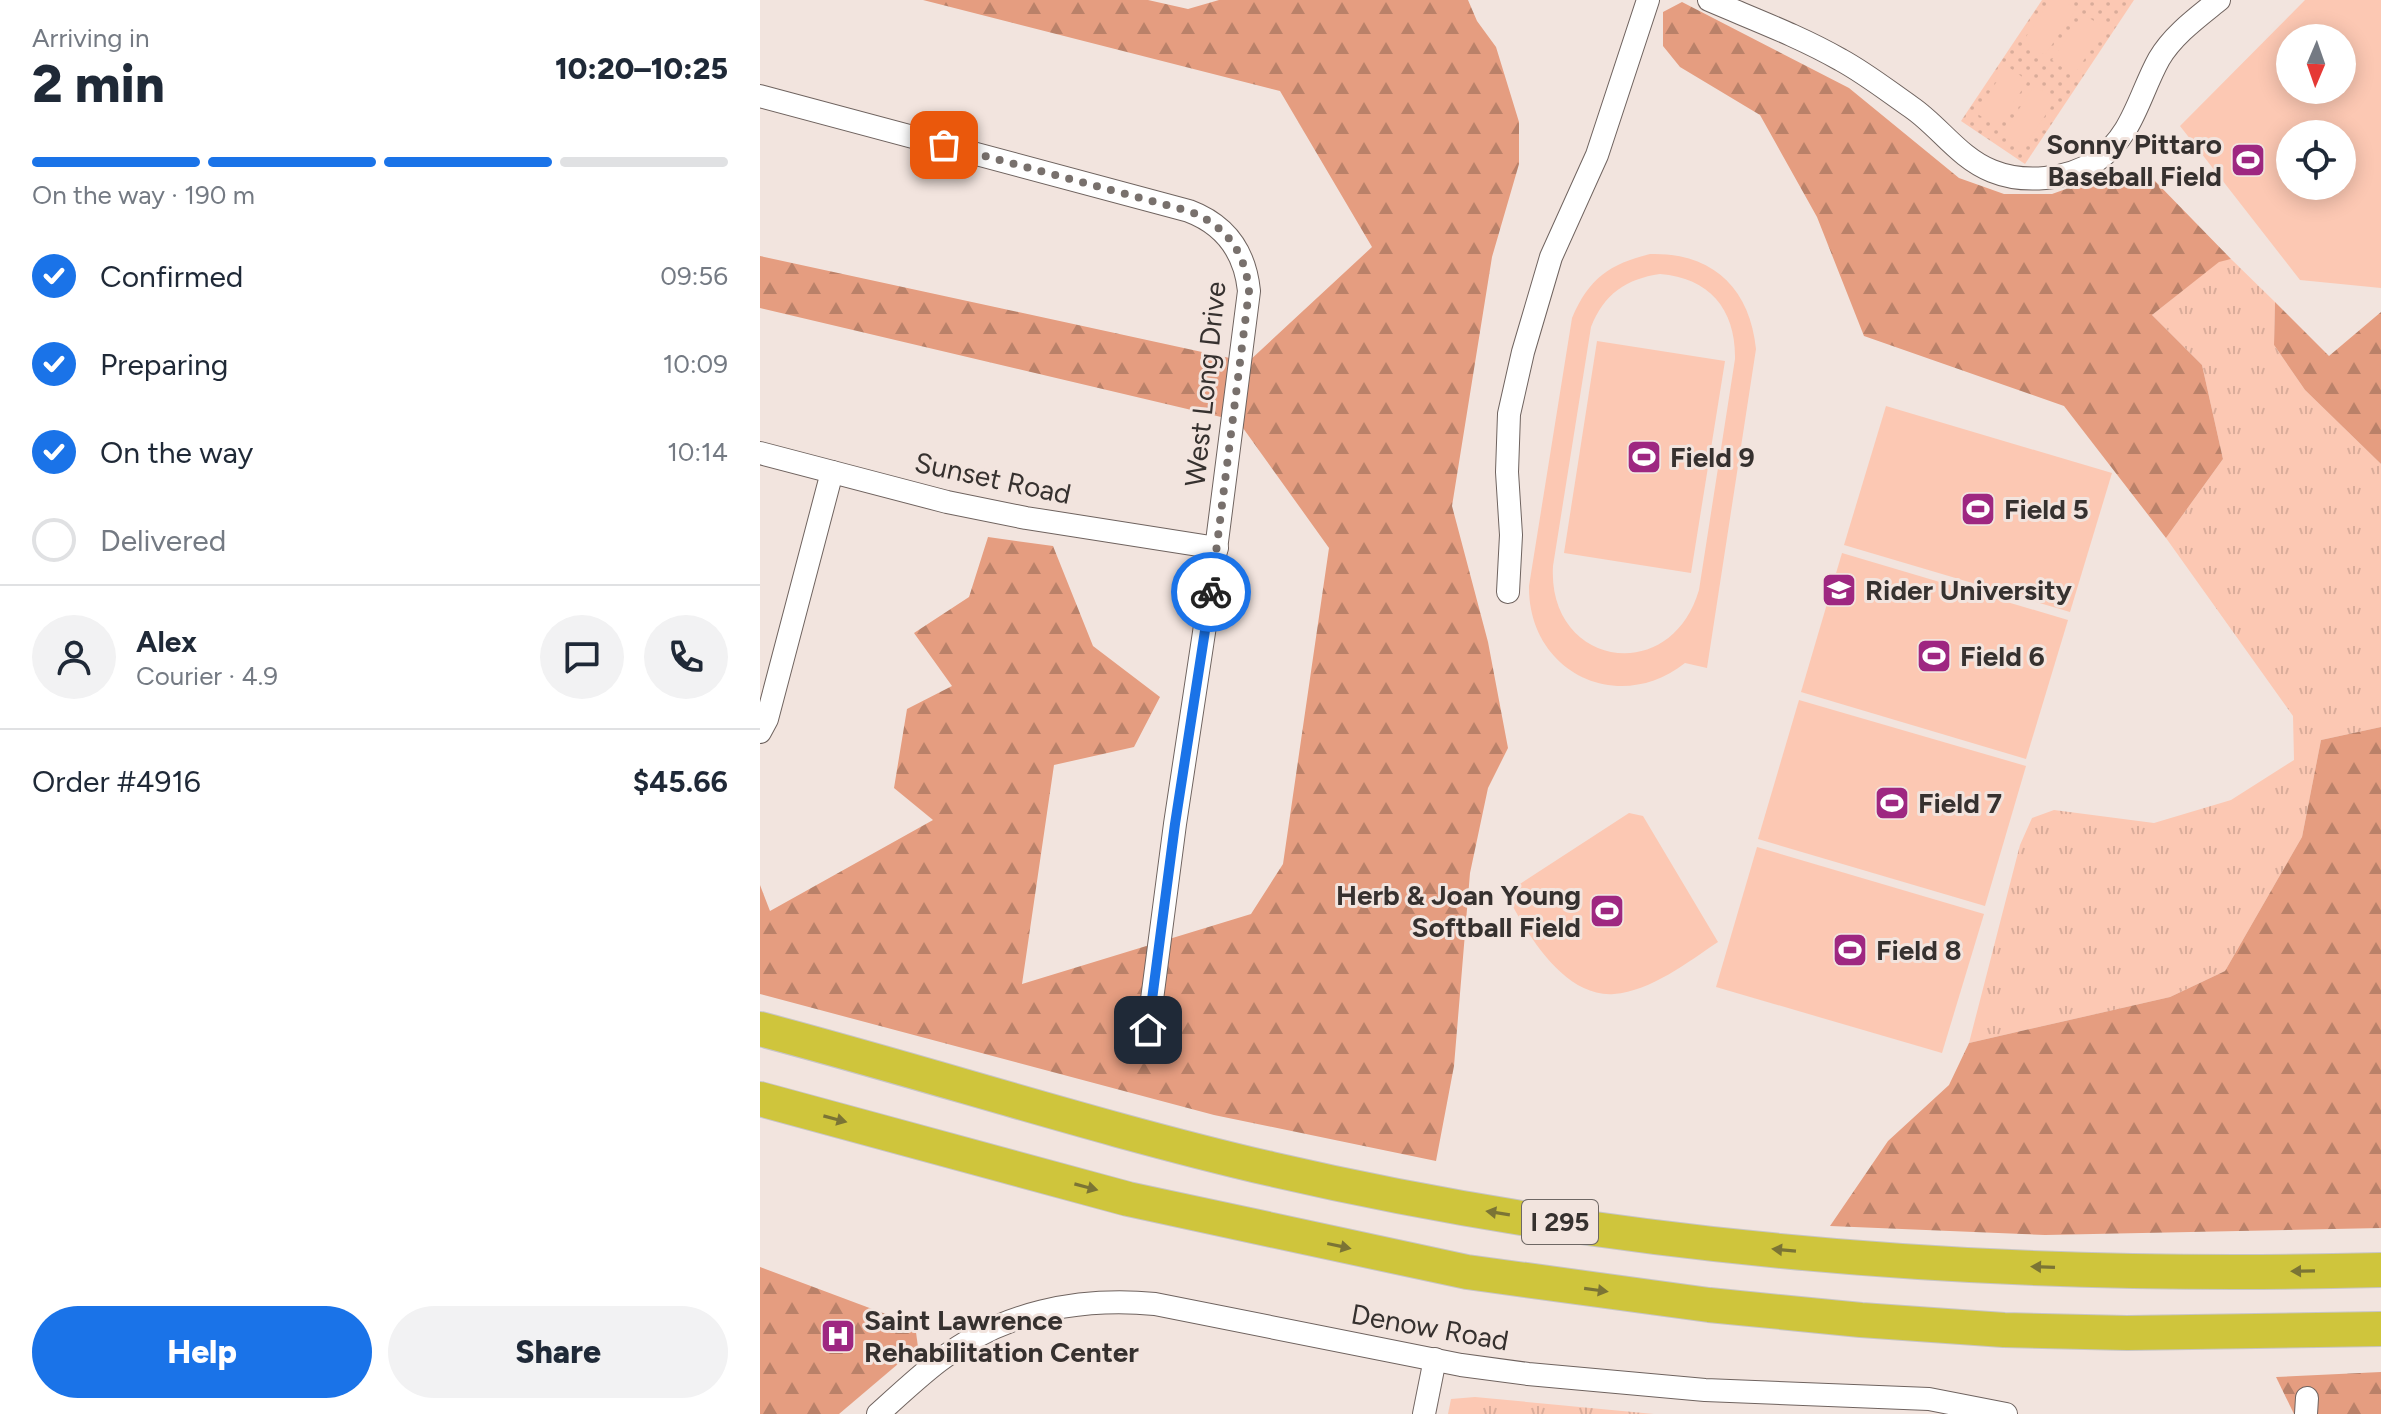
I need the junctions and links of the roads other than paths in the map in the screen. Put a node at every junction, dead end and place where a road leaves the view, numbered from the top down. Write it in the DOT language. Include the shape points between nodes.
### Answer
graph roads {
  1 [pos="1648,0"];
  2 [pos="1709,0"];
  3 [pos="2219,0"];
  4 [pos="760,96"];
  5 [pos="760,453"];
  6 [pos="832,472"];
  7 [pos="1217,548"];
  8 [pos="1508,592"];
  9 [pos="760,732"];
  10 [pos="760,1029"];
  11 [pos="1148,1030"];
  12 [pos="760,1099"];
  13 [pos="2381,1270"];
  14 [pos="2381,1329"];
  15 [pos="1435,1359"];
  16 [pos="878,1414"];
  17 [pos="1424,1414"];
  18 [pos="2006,1414"];
  1 -- 8 [label="street" via="1597,155 1551,257 1523,352 1509,414"];
  2 -- 3 [label="street" via="1843,61 1916,110 1991,171 2042,179 2096,161 2120,138 2160,58"];
  4 -- 7 [label="street, West Long Drive" via="1189,211 1221,228 1241,255 1249,291"];
  5 -- 6 [label="street, Sunset Road"];
  6 -- 7 [label="street, Sunset Road" via="1013,516"];
  6 -- 9 [label="street"];
  7 -- 11 [label="street, West Long Drive"];
  13 -- 10 [label="highway, I 295, one-way" via="1998,1265 1825,1254 1615,1231 1274,1170"];
  12 -- 14 [label="highway, I 295, one-way" via="1128,1199 1467,1272 1709,1305 2004,1330"];
  15 -- 16 [label="street, Denow Road" via="1155,1304 1086,1302 990,1329 939,1361"];
  15 -- 17 [label="street"];
  15 -- 18 [label="street, Denow Road" via="1631,1384 1929,1399"];
}
